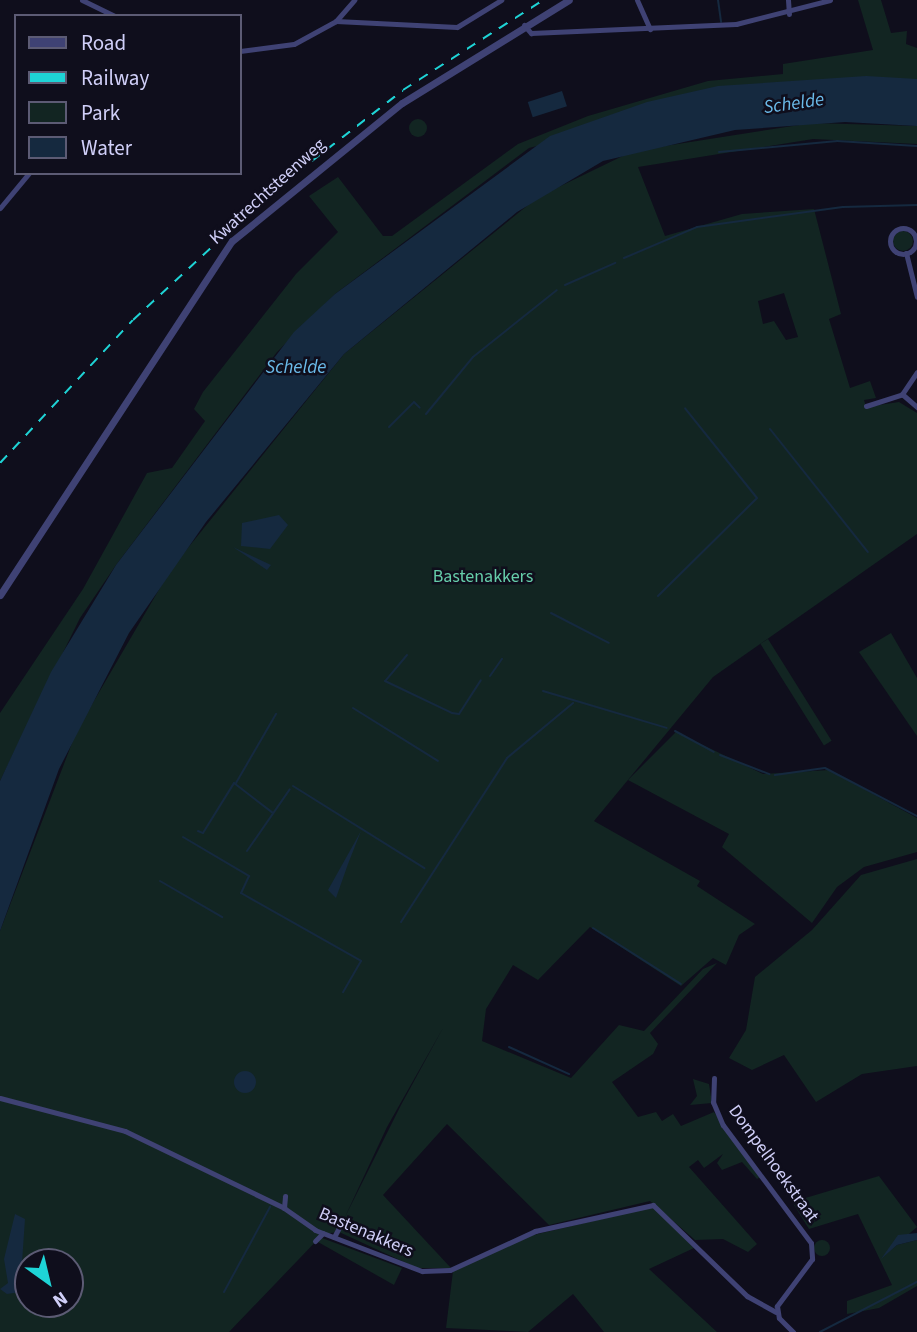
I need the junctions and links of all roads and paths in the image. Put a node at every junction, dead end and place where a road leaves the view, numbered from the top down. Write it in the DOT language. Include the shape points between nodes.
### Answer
graph roads {
  1 [pos="82,0"];
  2 [pos="354,0"];
  3 [pos="501,0"];
  4 [pos="569,0"];
  5 [pos="637,0"];
  6 [pos="788,0"];
  7 [pos="830,0"];
  8 [pos="111,14"];
  9 [pos="789,14"];
  10 [pos="336,21"];
  11 [pos="524,25"];
  12 [pos="650,29"];
  13 [pos="242,51"];
  14 [pos="27,175"];
  15 [pos="0,208"];
  16 [pos="906,253"];
  17 [pos="917,297"];
  18 [pos="917,372"];
  19 [pos="903,391"];
  20 [pos="866,406"];
  21 [pos="917,407"];
  22 [pos="0,595"];
  23 [pos="714,1078"];
  24 [pos="0,1098"];
  25 [pos="285,1196"];
  26 [pos="285,1208"];
  27 [pos="341,1224"];
  28 [pos="323,1233"];
  29 [pos="334,1237"];
  30 [pos="316,1241"];
  31 [pos="776,1312"];
  32 [pos="793,1332"];
  1 -- 8 [label="street"];
  2 -- 10 [label="street"];
  3 -- 10 [label="street" via="457,27"];
  4 -- 11 [label="street, Kwatrechtsteenweg"];
  5 -- 12 [label="street"];
  6 -- 9 [label="street"];
  7 -- 9 [label="street"];
  9 -- 12 [label="street"];
  10 -- 13 [label="street" via="295,44"];
  11 -- 12 [label="street" via="531,33"];
  11 -- 22 [label="street, Kwatrechtsteenweg" via="368,128 232,241"];
  14 -- 15 [label="street"];
  16 -- 16 [label="street" via="915,239 897,230 891,246"];
  16 -- 17 [label="street"];
  18 -- 19 [label="street"];
  19 -- 20 [label="street"];
  19 -- 21 [label="street"];
  23 -- 31 [label="street, Dompelhoekstraat" via="713,1102 723,1125 794,1213 812,1248"];
  24 -- 26 [label="street, Bastenakkers" via="125,1131"];
  25 -- 26 [label="street"];
  26 -- 28 [label="street, Bastenakkers"];
  27 -- 29 [label="street"];
  28 -- 29 [label="street, Bastenakkers"];
  28 -- 30 [label="street"];
  29 -- 31 [label="street, Bastenakkers" via="403,1266 439,1273 508,1239 653,1205 747,1296"];
  31 -- 32 [label="street"];
}
